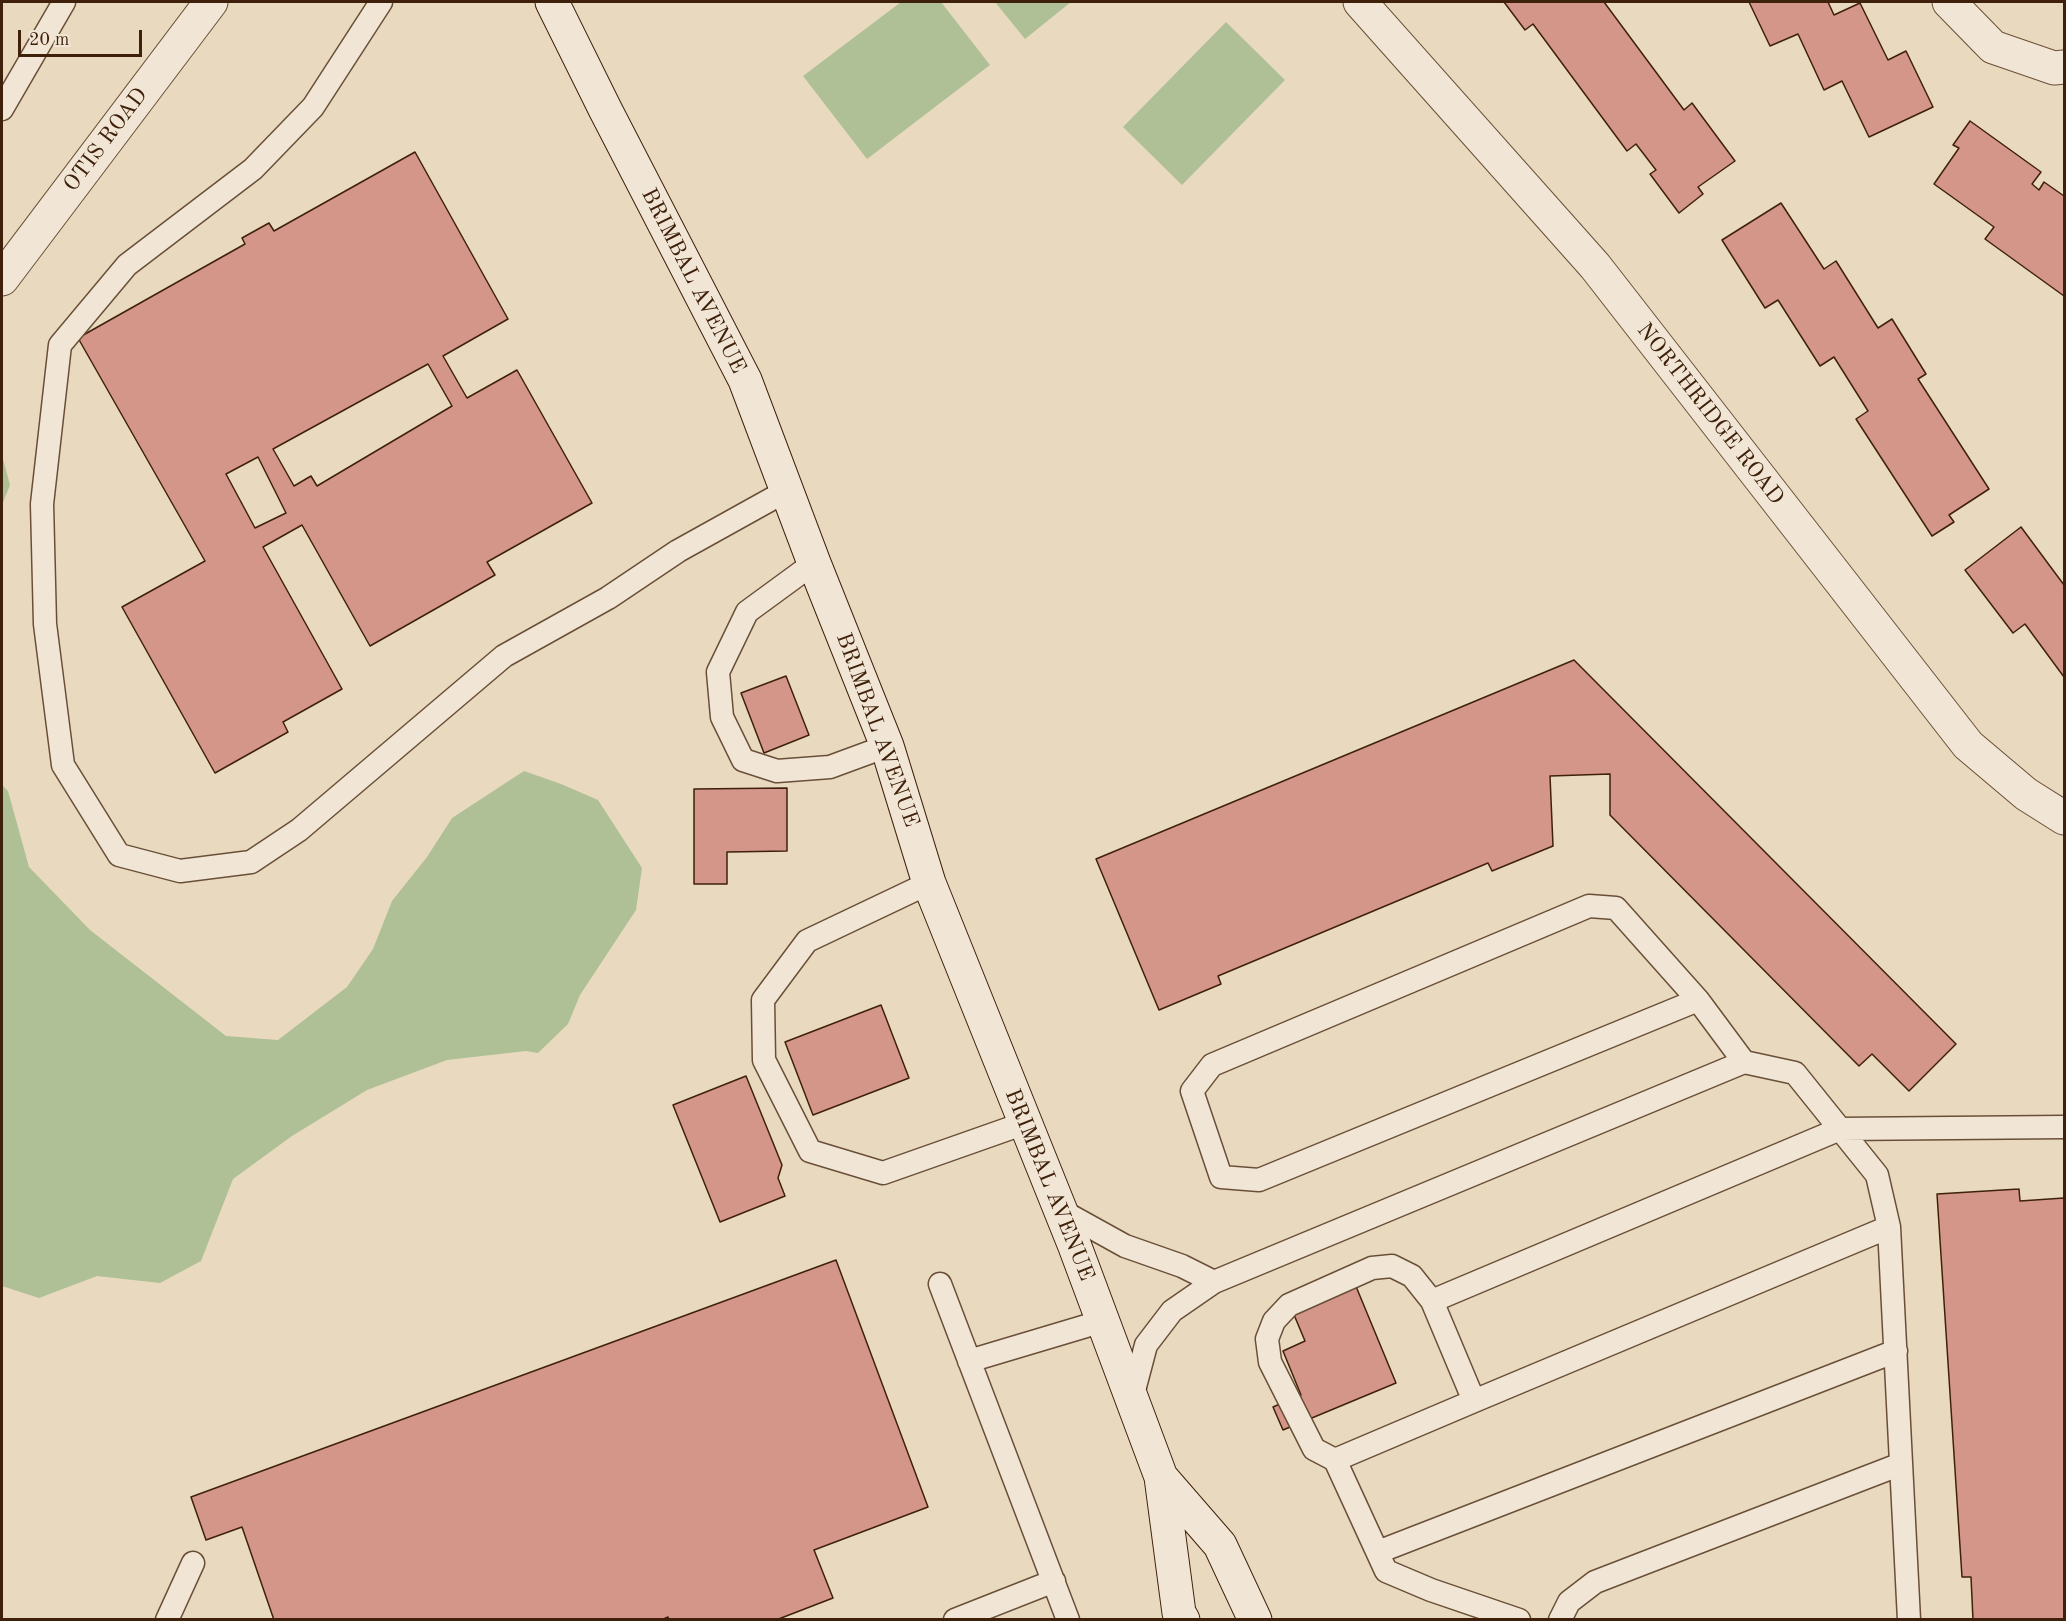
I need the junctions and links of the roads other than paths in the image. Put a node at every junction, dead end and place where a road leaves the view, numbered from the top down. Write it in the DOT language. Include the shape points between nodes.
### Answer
graph roads {
  1 [pos="64,2"];
  2 [pos="211,2"];
  3 [pos="381,2"];
  4 [pos="552,2"];
  5 [pos="1360,2"];
  6 [pos="1949,2"];
  7 [pos="2064,67"];
  8 [pos="2,109"];
  9 [pos="2,279"];
  10 [pos="786,491"];
  11 [pos="814,563"];
  12 [pos="887,746"];
  13 [pos="2064,818"];
  14 [pos="929,883"];
  15 [pos="1698,1000"];
  16 [pos="1744,1062"];
  17 [pos="1025,1123"];
  18 [pos="2064,1126"];
  19 [pos="1840,1129"];
  20 [pos="1060,1210"];
  21 [pos="1889,1227"];
  22 [pos="1214,1282"];
  23 [pos="940,1284"];
  24 [pos="1432,1301"];
  25 [pos="1103,1321"];
  26 [pos="1896,1351"];
  27 [pos="969,1361"];
  28 [pos="1132,1398"];
  29 [pos="1474,1401"];
  30 [pos="1335,1460"];
  31 [pos="1901,1464"];
  32 [pos="1161,1477"];
  33 [pos="1378,1552"];
  34 [pos="193,1563"];
  35 [pos="1054,1581"];
  36 [pos="1908,1619"];
  37 [pos="166,1620"];
  38 [pos="955,1620"];
  39 [pos="1068,1620"];
  40 [pos="1183,1620"];
  41 [pos="1255,1620"];
  42 [pos="1519,1620"];
  43 [pos="1560,1620"];
  1 -- 8 [label="lane"];
  2 -- 9 [label="main road, OTIS ROAD"];
  3 -- 10 [label="lane" via="313,107 253,169 127,265 60,345 42,504 45,624 63,765 119,855 180,871 251,862 299,830 504,656"];
  4 -- 10 [label="main road, BRIMBAL AVENUE" via="745,381"];
  5 -- 13 [label="main road, NORTHRIDGE ROAD" via="1595,266 1968,745 2026,794"];
  6 -- 7 [label="main road" via="1993,47 2054,68"];
  10 -- 11 [label="main road, BRIMBAL AVENUE"];
  11 -- 12 [label="main road, BRIMBAL AVENUE"];
  11 -- 12 [label="lane" via="747,612 718,672 722,717 742,760 777,771 830,767"];
  12 -- 14 [label="main road, BRIMBAL AVENUE"];
  14 -- 17 [label="main road, BRIMBAL AVENUE"];
  14 -- 17 [label="lane" via="807,941 764,1000 764,1060 810,1150 883,1173"];
  15 -- 15 [label="lane" via="1616,908 1589,906 1212,1065 1192,1091 1221,1177 1259,1180"];
  15 -- 16 [label="lane"];
  16 -- 19 [label="lane" via="1795,1073"];
  16 -- 22 [label="lane"];
  17 -- 20 [label="main road, BRIMBAL AVENUE"];
  18 -- 19 [label="lane"];
  19 -- 21 [label="lane" via="1877,1175"];
  19 -- 24 [label="lane"];
  20 -- 22 [label="lane" via="1125,1246"];
  20 -- 25 [label="main road, BRIMBAL AVENUE"];
  21 -- 26 [label="lane"];
  21 -- 29 [label="lane"];
  22 -- 28 [label="lane" via="1172,1311 1146,1345"];
  23 -- 27 [label="lane"];
  24 -- 29 [label="lane"];
  24 -- 30 [label="lane" via="1412,1276 1392,1266 1372,1268 1289,1305 1274,1321 1268,1339 1270,1362 1314,1449"];
  25 -- 27 [label="lane"];
  25 -- 28 [label="main road, BRIMBAL AVENUE"];
  26 -- 31 [label="lane"];
  26 -- 33 [label="lane"];
  27 -- 35 [label="lane"];
  28 -- 32 [label="main road, BRIMBAL AVENUE"];
  29 -- 30 [label="lane"];
  30 -- 33 [label="lane"];
  31 -- 36 [label="lane"];
  31 -- 43 [label="lane" via="1595,1582 1569,1602"];
  32 -- 40 [label="main road"];
  32 -- 41 [label="main road" via="1220,1545"];
  33 -- 42 [label="lane" via="1386,1571"];
  34 -- 37 [label="lane"];
  35 -- 38 [label="lane"];
  35 -- 39 [label="lane"];
}
